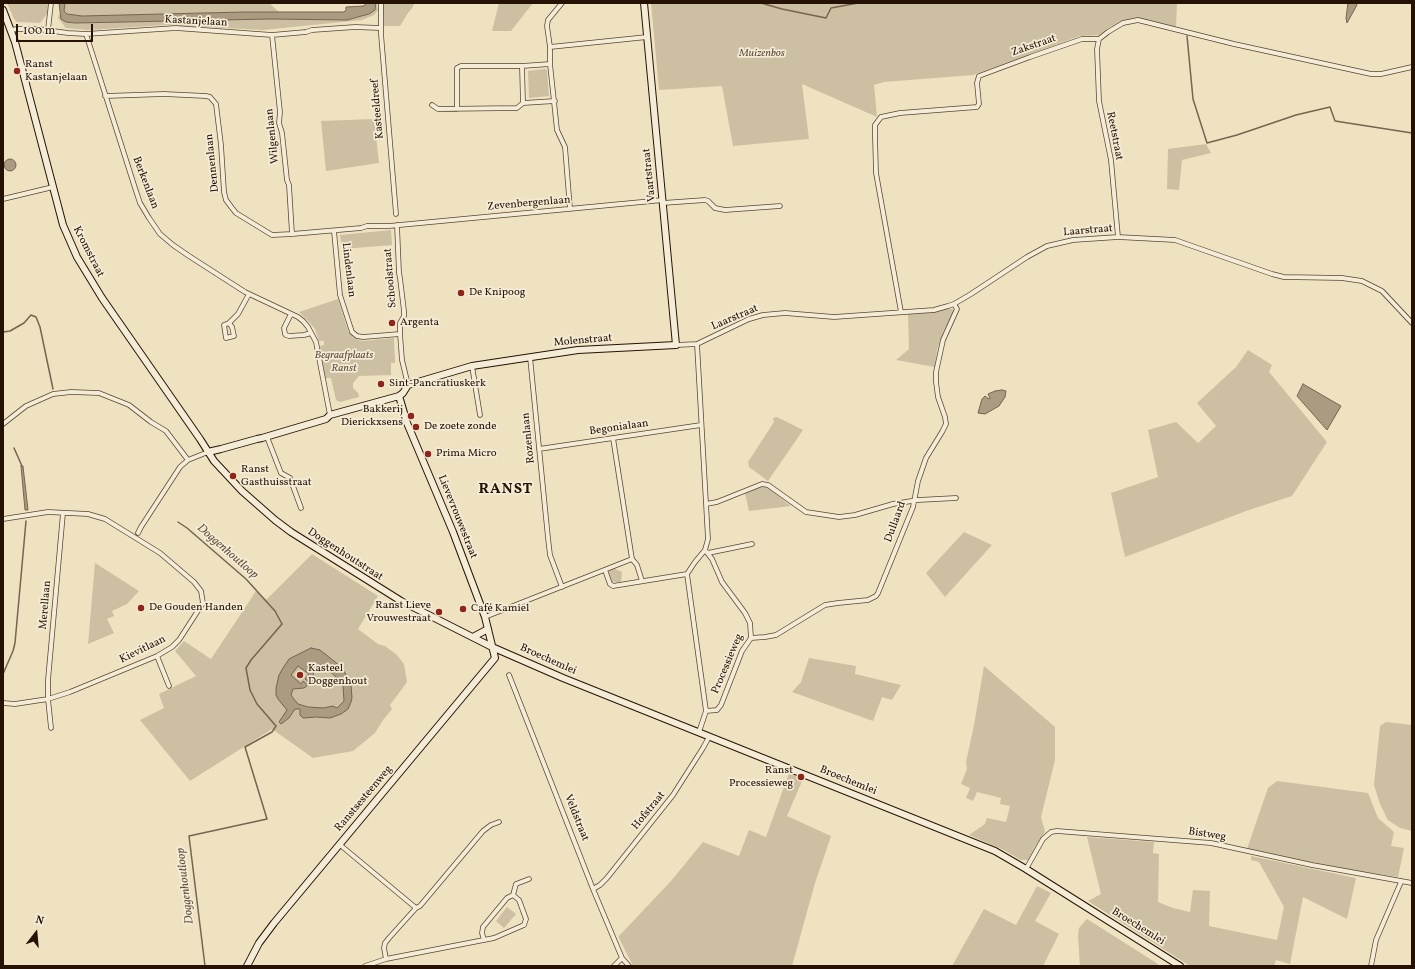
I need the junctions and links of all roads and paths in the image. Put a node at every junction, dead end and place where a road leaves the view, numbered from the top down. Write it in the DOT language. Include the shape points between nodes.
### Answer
graph roads {
  1 [pos="51,3"];
  2 [pos="381,3"];
  3 [pos="562,3"];
  4 [pos="644,3"];
  5 [pos="3,10"];
  6 [pos="380,28"];
  7 [pos="11,30"];
  8 [pos="48,30"];
  9 [pos="86,34"];
  10 [pos="272,35"];
  11 [pos="647,38"];
  12 [pos="1099,39"];
  13 [pos="550,47"];
  14 [pos="550,64"];
  15 [pos="522,66"];
  16 [pos="1412,67"];
  17 [pos="105,96"];
  18 [pos="555,101"];
  19 [pos="524,103"];
  20 [pos="432,105"];
  21 [pos="457,109"];
  22 [pos="53,187"];
  23 [pos="3,198"];
  24 [pos="663,202"];
  25 [pos="780,206"];
  26 [pos="570,209"];
  27 [pos="396,214"];
  28 [pos="397,225"];
  29 [pos="334,231"];
  30 [pos="292,234"];
  31 [pos="1118,237"];
  32 [pos="249,294"];
  33 [pos="954,304"];
  34 [pos="901,312"];
  35 [pos="291,314"];
  36 [pos="229,323"];
  37 [pos="1412,323"];
  38 [pos="312,333"];
  39 [pos="400,334"];
  40 [pos="697,344"];
  41 [pos="676,345"];
  42 [pos="530,357"];
  43 [pos="472,366"];
  44 [pos="408,385"];
  45 [pos="400,396"];
  46 [pos="480,415"];
  47 [pos="330,416"];
  48 [pos="3,424"];
  49 [pos="701,425"];
  50 [pos="267,437"];
  51 [pos="613,438"];
  52 [pos="539,449"];
  53 [pos="208,452"];
  54 [pos="188,460"];
  55 [pos="956,498"];
  56 [pos="913,501"];
  57 [pos="706,504"];
  58 [pos="301,508"];
  59 [pos="63,513"];
  60 [pos="3,519"];
  61 [pos="136,537"];
  62 [pos="752,544"];
  63 [pos="706,551"];
  64 [pos="632,558"];
  65 [pos="605,570"];
  66 [pos="688,574"];
  67 [pos="642,581"];
  68 [pos="562,587"];
  69 [pos="485,617"];
  70 [pos="488,629"];
  71 [pos="474,637"];
  72 [pos="751,638"];
  73 [pos="492,647"];
  74 [pos="157,656"];
  75 [pos="509,675"];
  76 [pos="168,686"];
  77 [pos="48,699"];
  78 [pos="3,703"];
  79 [pos="706,711"];
  80 [pos="51,728"];
  81 [pos="699,732"];
  82 [pos="709,736"];
  83 [pos="499,822"];
  84 [pos="339,844"];
  85 [pos="1026,868"];
  86 [pos="529,879"];
  87 [pos="1401,882"];
  88 [pos="1412,884"];
  89 [pos="594,889"];
  90 [pos="513,895"];
  91 [pos="416,908"];
  92 [pos="484,940"];
  93 [pos="622,958"];
  94 [pos="386,959"];
  95 [pos="247,966"];
  96 [pos="364,966"];
  97 [pos="614,966"];
  98 [pos="629,966"];
  99 [pos="1180,966"];
  100 [pos="1371,966"];
  1 -- 8 [label="street"];
  2 -- 6 [label="street, Kasteeldreef"];
  3 -- 13 [label="street" via="548,20"];
  4 -- 11 [label="main road, Vaartstraat"];
  5 -- 7 [label="main road, Kromstraat"];
  6 -- 10 [label="street, Kastanjelaan" via="348,28"];
  6 -- 27 [label="street, Kasteeldreef"];
  7 -- 8 [label="street, Kastanjelaan"];
  7 -- 22 [label="main road, Kromstraat"];
  8 -- 9 [label="street, Kastanjelaan"];
  9 -- 10 [label="street, Kastanjelaan" via="176,28"];
  9 -- 17 [label="street, Berkenlaan"];
  10 -- 30 [label="street, Wilgenlaan"];
  11 -- 13 [label="street"];
  11 -- 24 [label="main road, Vaartstraat"];
  12 -- 16 [label="street" via="1123,23 1138,20 1371,74"];
  12 -- 31 [label="street, Reetstraat" via="1099,101 1111,160"];
  12 -- 34 [label="street, Zakstraat" via="1082,39 979,76 977,107 900,113 881,117 878,121 875,136 876,173"];
  13 -- 14 [label="street"];
  14 -- 15 [label="street"];
  14 -- 18 [label="street"];
  15 -- 19 [label="street"];
  15 -- 21 [label="street" via="457,68"];
  17 -- 30 [label="street, Dennenlaan" via="164,94 210,97 216,104 226,200 236,212 266,233 276,236"];
  17 -- 32 [label="street, Berkenlaan" via="140,203 160,234 189,256"];
  18 -- 19 [label="street"];
  18 -- 26 [label="street" via="557,130 565,147"];
  19 -- 21 [label="street" via="517,108"];
  20 -- 21 [label="street" via="438,109"];
  22 -- 23 [label="street"];
  22 -- 53 [label="main road, Kromstraat" via="63,225 85,272"];
  24 -- 25 [label="street, Zevenbergenlaan" via="705,200 715,208 725,210"];
  24 -- 26 [label="street, Zevenbergenlaan"];
  24 -- 41 [label="main road, Vaartstraat"];
  26 -- 28 [label="street, Zevenbergenlaan"];
  28 -- 29 [label="street, Dennenlaan"];
  28 -- 39 [label="street, Schoolstraat" via="404,311 400,322"];
  29 -- 30 [label="street, Dennenlaan"];
  29 -- 39 [label="street, Lindenlaan" via="340,295 352,332 363,337"];
  31 -- 33 [label="street, Laarstraat" via="1073,240 1047,246"];
  31 -- 37 [label="street, Laarstraat" via="1175,240 1284,277 1362,281 1382,291"];
  32 -- 35 [label="street, Berkenlaan"];
  32 -- 36 [label="street" via="238,314"];
  33 -- 34 [label="street, Laarstraat" via="934,310"];
  33 -- 56 [label="street, Dullaard" via="957,309 943,340 936,372 938,397 946,424 926,458"];
  34 -- 40 [label="street, Laarstraat" via="834,316 785,313 763,315"];
  35 -- 38 [label="street, Berkenlaan" via="303,321"];
  35 -- 38 [label="street" via="284,328 286,335"];
  38 -- 47 [label="street, Berkenlaan" via="316,342"];
  39 -- 44 [label="street, Schoolstraat" via="402,360"];
  40 -- 41 [label="street, Molenstraat"];
  40 -- 49 [label="street"];
  41 -- 42 [label="main road, Molenstraat" via="578,350"];
  42 -- 43 [label="main road, Molenstraat"];
  42 -- 52 [label="street, Rozenlaan"];
  43 -- 44 [label="main road, Molenstraat"];
  43 -- 46 [label="street"];
  44 -- 45 [label="main road"];
  45 -- 47 [label="main road"];
  45 -- 69 [label="main road, Lievevrouwestraat" via="407,423 453,532"];
  47 -- 50 [label="main road"];
  48 -- 54 [label="street" via="26,406 53,394 100,393 129,405 166,431"];
  49 -- 51 [label="street, Begonialaan"];
  49 -- 57 [label="street"];
  50 -- 53 [label="main road"];
  50 -- 58 [label="street" via="281,473 290,478"];
  51 -- 52 [label="street, Begonialaan"];
  51 -- 64 [label="street"];
  52 -- 68 [label="street, Rozenlaan" via="550,555"];
  53 -- 54 [label="street"];
  53 -- 71 [label="main road, Doggenhoutstraat" via="244,494 291,532 401,601"];
  54 -- 61 [label="street" via="178,470"];
  55 -- 56 [label="street"];
  56 -- 57 [label="street" via="839,517 806,512 768,485 762,484"];
  56 -- 72 [label="street, Dullaard" via="913,508 876,596 868,600 825,605 776,635"];
  57 -- 63 [label="street"];
  59 -- 60 [label="street, Kievitlaan" via="48,512"];
  59 -- 61 [label="street, Kievitlaan" via="96,515"];
  59 -- 77 [label="street, Merellaan"];
  61 -- 74 [label="street, Kievitlaan" via="164,556 202,591 202,603 182,635 172,647"];
  62 -- 63 [label="street"];
  63 -- 66 [label="street"];
  63 -- 72 [label="street, Processieweg" via="722,582 745,612 750,623"];
  64 -- 65 [label="street"];
  64 -- 67 [label="street"];
  65 -- 67 [label="street" via="613,586"];
  65 -- 68 [label="street"];
  66 -- 67 [label="street"];
  66 -- 79 [label="street"];
  68 -- 69 [label="street"];
  69 -- 70 [label="main road, Lievevrouwestraat"];
  70 -- 71 [label="main road"];
  70 -- 73 [label="main road, Lievevrouwestraat"];
  71 -- 73 [label="main road, Doggenhoutstraat"];
  72 -- 79 [label="street, Processieweg" via="742,651 721,705 717,710"];
  73 -- 81 [label="main road, Broechemlei"];
  73 -- 84 [label="main road, Ranstsesteenweg" via="496,660"];
  74 -- 76 [label="street"];
  74 -- 77 [label="street, Kievitlaan"];
  75 -- 89 [label="street, Veldstraat"];
  77 -- 78 [label="street, Kievitlaan" via="15,704"];
  77 -- 80 [label="street"];
  79 -- 81 [label="street"];
  81 -- 82 [label="main road, Broechemlei"];
  82 -- 85 [label="main road, Broechemlei" via="995,851"];
  82 -- 89 [label="street, Hofstraat" via="673,795 607,878"];
  83 -- 91 [label="street" via="483,831"];
  84 -- 91 [label="street"];
  84 -- 95 [label="main road, Ranstsesteenweg" via="269,929"];
  85 -- 87 [label="street, Bistweg" via="1043,839 1056,831 1210,843"];
  85 -- 99 [label="main road, Broechemlei"];
  86 -- 90 [label="street" via="516,884"];
  87 -- 88 [label="street, Bistweg"];
  87 -- 100 [label="street" via="1376,940"];
  89 -- 93 [label="street, Veldstraat"];
  90 -- 92 [label="street" via="507,898 483,927"];
  90 -- 92 [label="street" via="519,900 526,919 524,925"];
  91 -- 94 [label="street" via="385,944"];
  92 -- 94 [label="street"];
  93 -- 97 [label="street"];
  93 -- 98 [label="street, Veldstraat"];
  94 -- 96 [label="street"];
}
